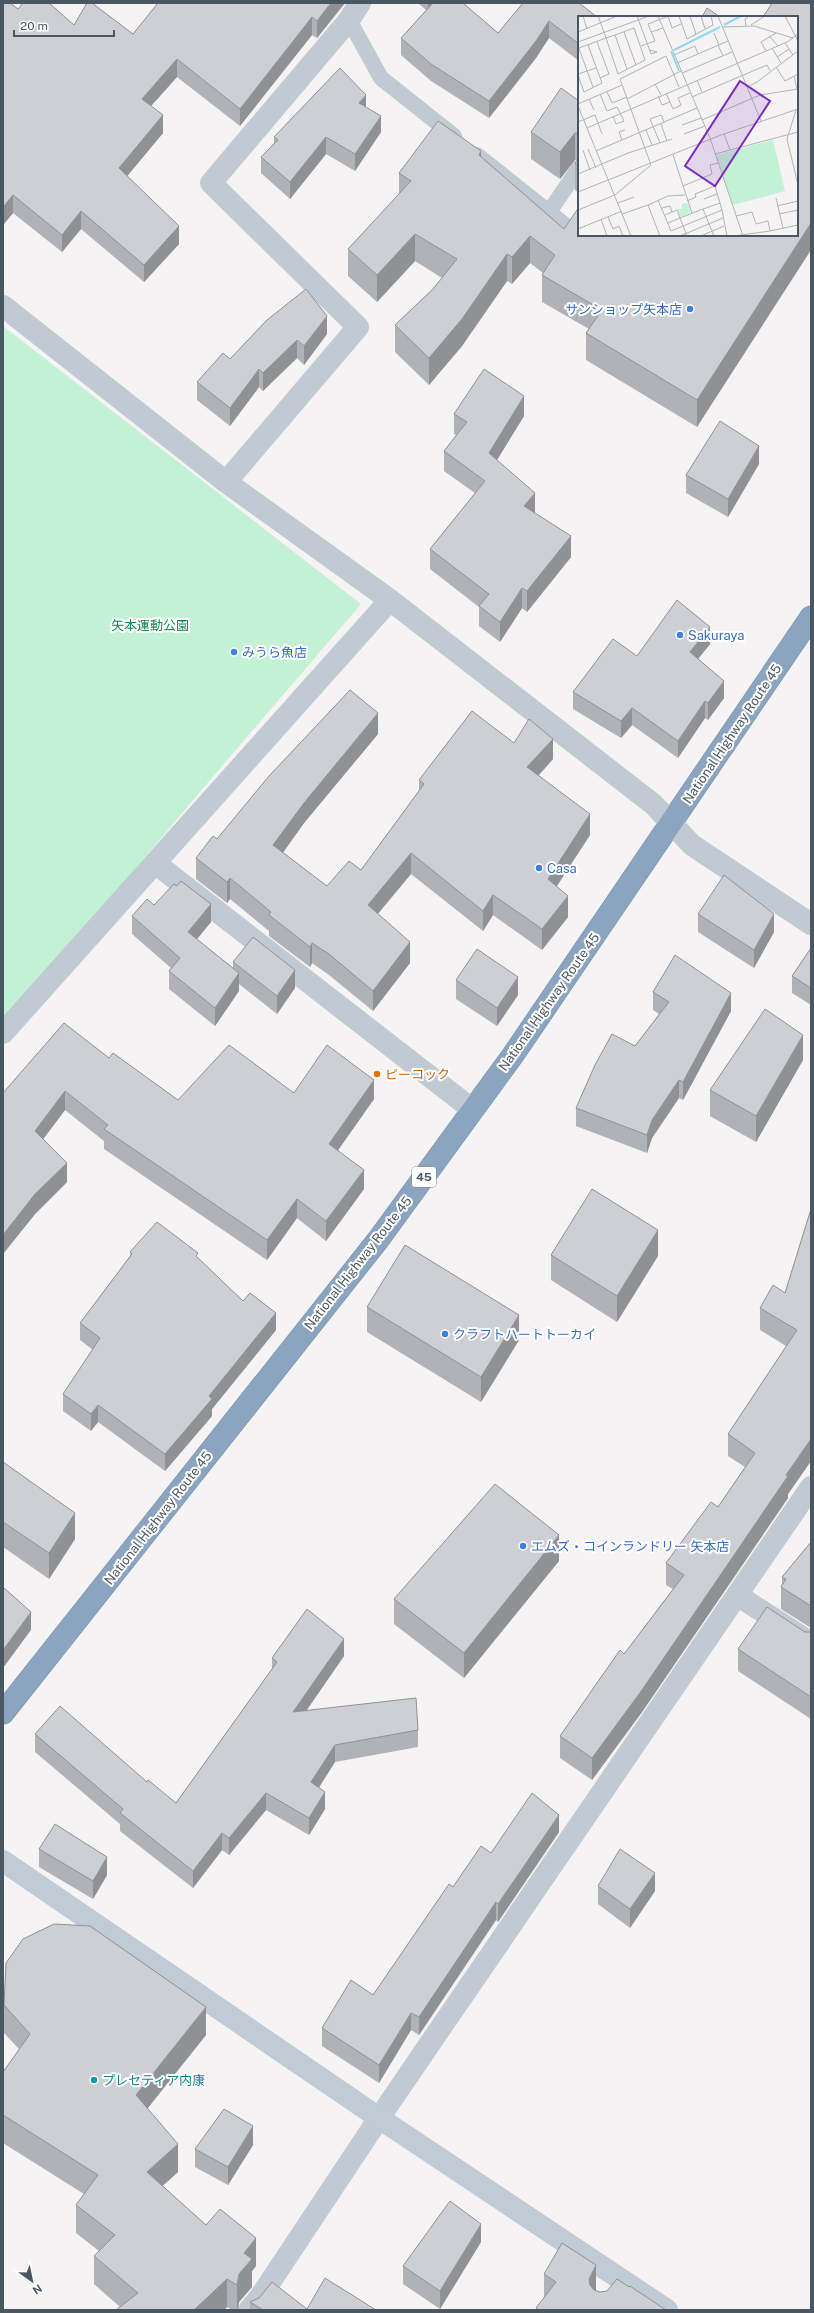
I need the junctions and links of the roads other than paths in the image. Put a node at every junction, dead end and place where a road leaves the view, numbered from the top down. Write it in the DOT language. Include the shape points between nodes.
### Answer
graph roads {
  1 [pos="354,11"];
  2 [pos="578,169"];
  3 [pos="549,212"];
  4 [pos="565,225"];
  5 [pos="3,306"];
  6 [pos="226,482"];
  7 [pos="390,600"];
  8 [pos="811,617"];
  9 [pos="672,823"];
  10 [pos="155,863"];
  11 [pos="811,924"];
  12 [pos="3,1033"];
  13 [pos="473,1110"];
  14 [pos="811,1487"];
  15 [pos="737,1595"];
  16 [pos="811,1643"];
  17 [pos="3,1713"];
  18 [pos="3,1861"];
  19 [pos="379,2118"];
  20 [pos="622,2280"];
  21 [pos="610,2298"];
  22 [pos="249,2310"];
  23 [pos="667,2310"];
  1 -- 3 [label="lane" via="381,78"];
  1 -- 6 [label="street" via="211,183 358,327"];
  2 -- 3 [label="lane"];
  3 -- 4 [label="lane"];
  5 -- 6 [label="street"];
  6 -- 7 [label="street"];
  7 -- 9 [label="street" via="653,804"];
  7 -- 10 [label="street"];
  8 -- 9 [label="highway, National Highway Route 45 / 45"];
  9 -- 11 [label="street" via="692,845"];
  9 -- 13 [label="highway, National Highway Route 45 / 45"];
  10 -- 12 [label="street"];
  10 -- 13 [label="street"];
  13 -- 17 [label="highway, National Highway Route 45 / 45" via="378,1240"];
  14 -- 15 [label="street"];
  15 -- 16 [label="street"];
  15 -- 19 [label="street"];
  18 -- 19 [label="street"];
  19 -- 20 [label="street"];
  19 -- 22 [label="street"];
  20 -- 21 [label="street"];
  20 -- 23 [label="street"];
}
